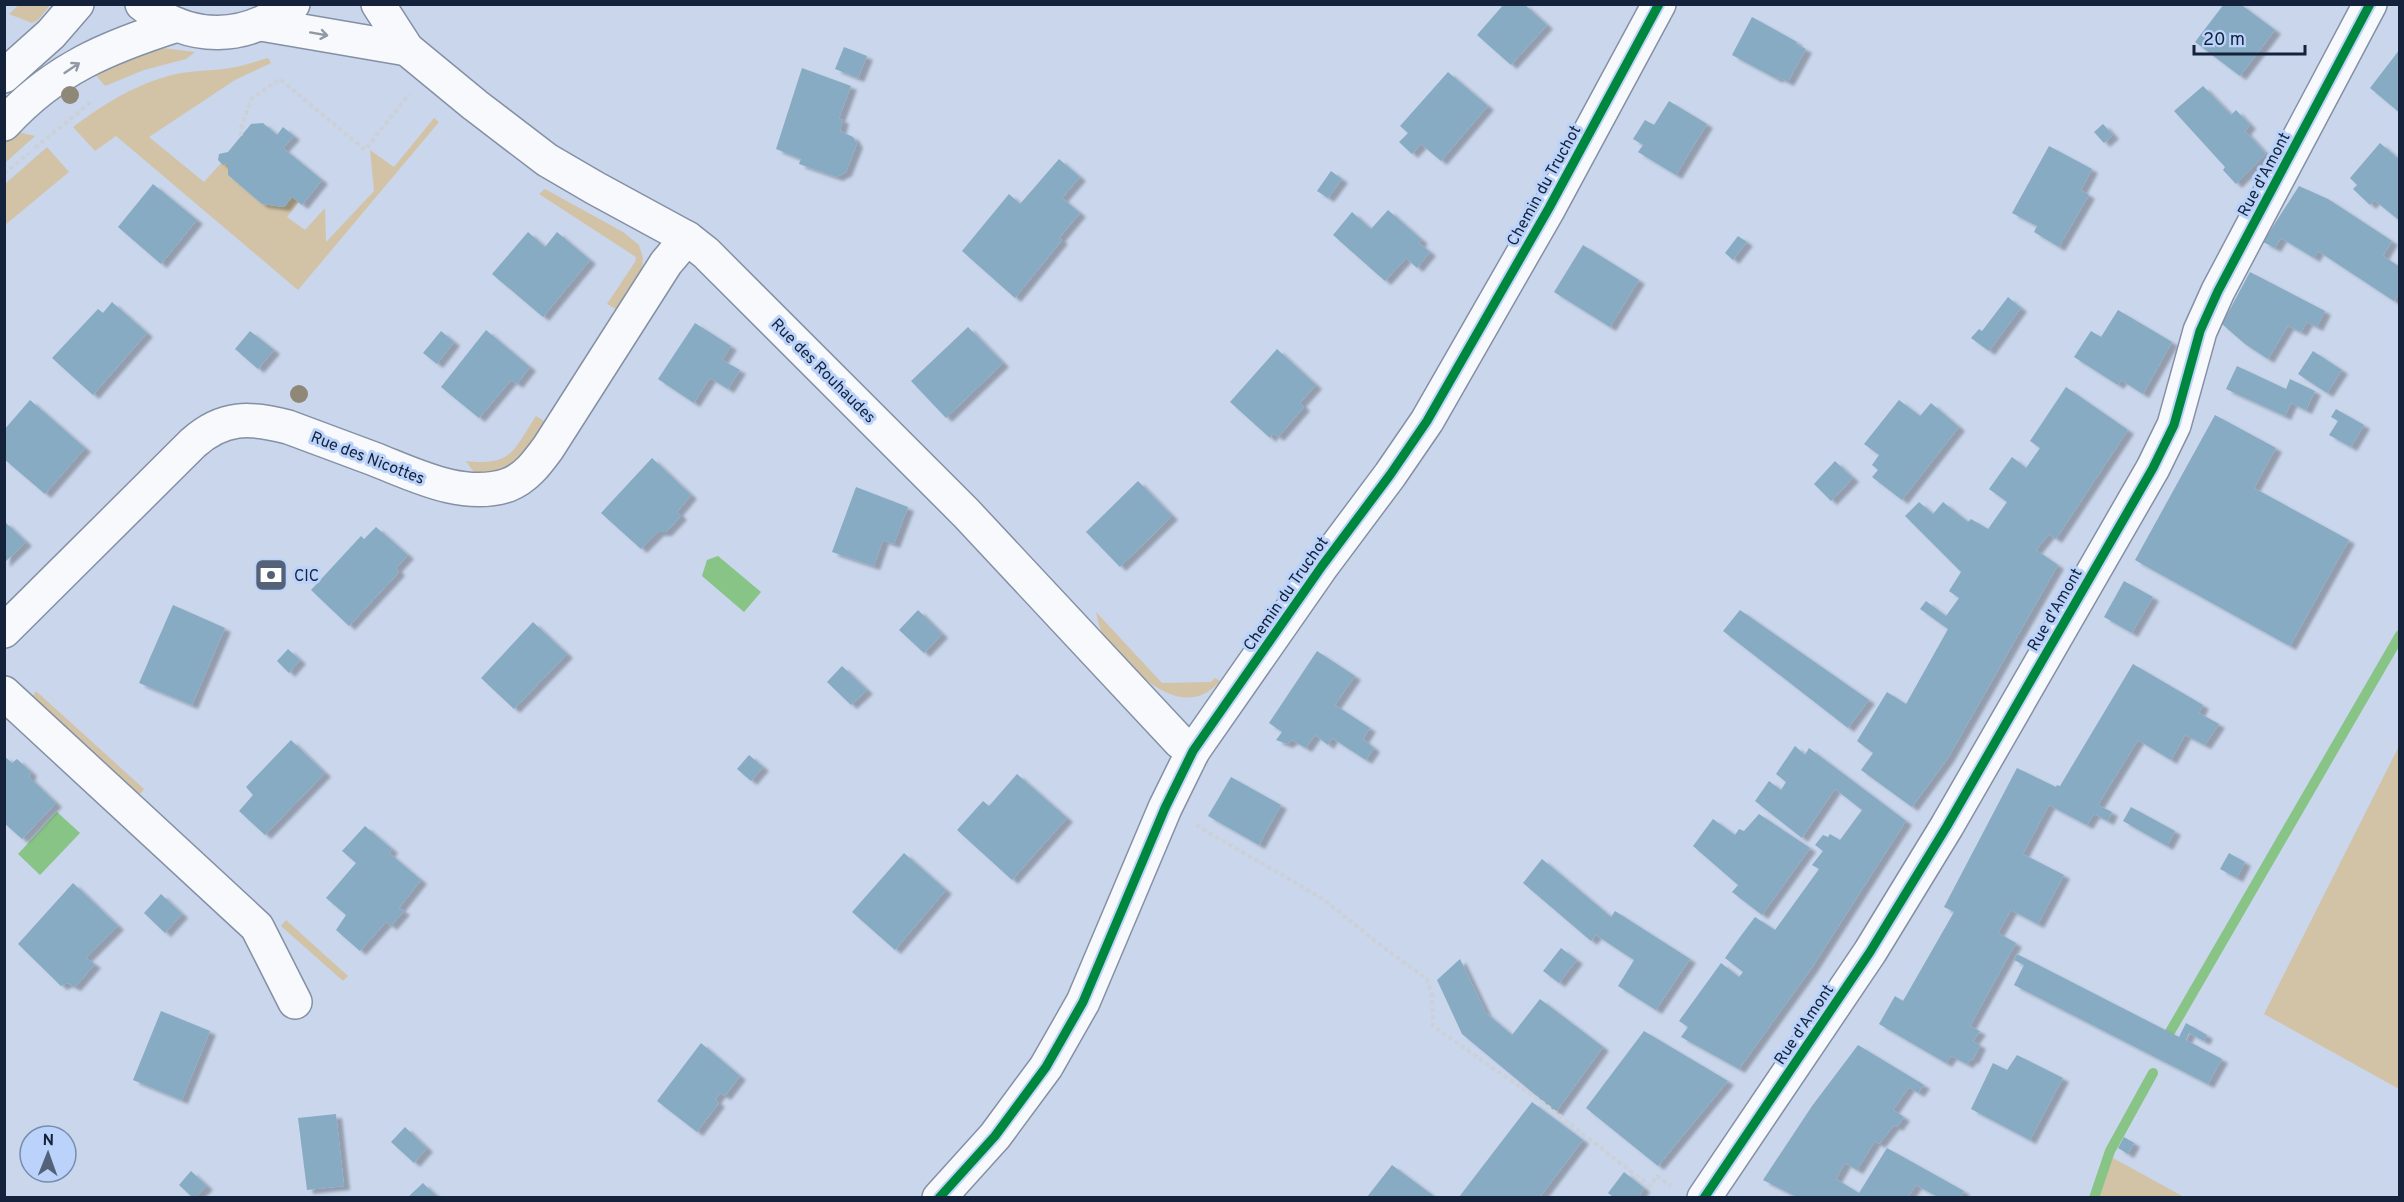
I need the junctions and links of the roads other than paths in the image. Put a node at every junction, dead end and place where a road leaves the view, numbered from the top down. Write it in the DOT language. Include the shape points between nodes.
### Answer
graph roads {
  1 [pos="77,4"];
  2 [pos="142,4"];
  3 [pos="293,4"];
  4 [pos="378,4"];
  5 [pos="1659,4"];
  6 [pos="2370,4"];
  7 [pos="261,24"];
  8 [pos="177,25"];
  9 [pos="407,49"];
  10 [pos="4,76"];
  11 [pos="11,103"];
  12 [pos="687,238"];
  13 [pos="4,631"];
  14 [pos="4,693"];
  15 [pos="1193,751"];
  16 [pos="296,1002"];
  17 [pos="1691,1195"];
  18 [pos="939,1197"];
  1 -- 10 [label="street" via="51,34"];
  2 -- 8 [label="street"];
  3 -- 7 [label="street"];
  4 -- 9 [label="street, Rue des Rouhaudes"];
  5 -- 15 [label="street, Chemin du Truchot" via="1549,208 1427,421"];
  6 -- 17 [label="street, Rue d'Amont" via="2218,291 2194,350 2174,425 2153,468 1876,943"];
  7 -- 8 [label="street" via="219,33"];
  7 -- 9 [label="street, Rue des Rouhaudes, one-way"];
  11 -- 8 [label="street, one-way" via="108,49"];
  9 -- 12 [label="street, Rue des Rouhaudes" via="547,160"];
  12 -- 13 [label="street, Rue des Nicottes" via="666,263 548,448 522,477 493,488 458,487 265,421 242,420 220,425 193,443"];
  12 -- 15 [label="street, Rue des Rouhaudes" via="737,282 966,513 1180,742"];
  14 -- 16 [label="street" via="257,927"];
  15 -- 18 [label="street, Chemin du Truchot" via="1083,1002 1046,1067 995,1136"];
}
